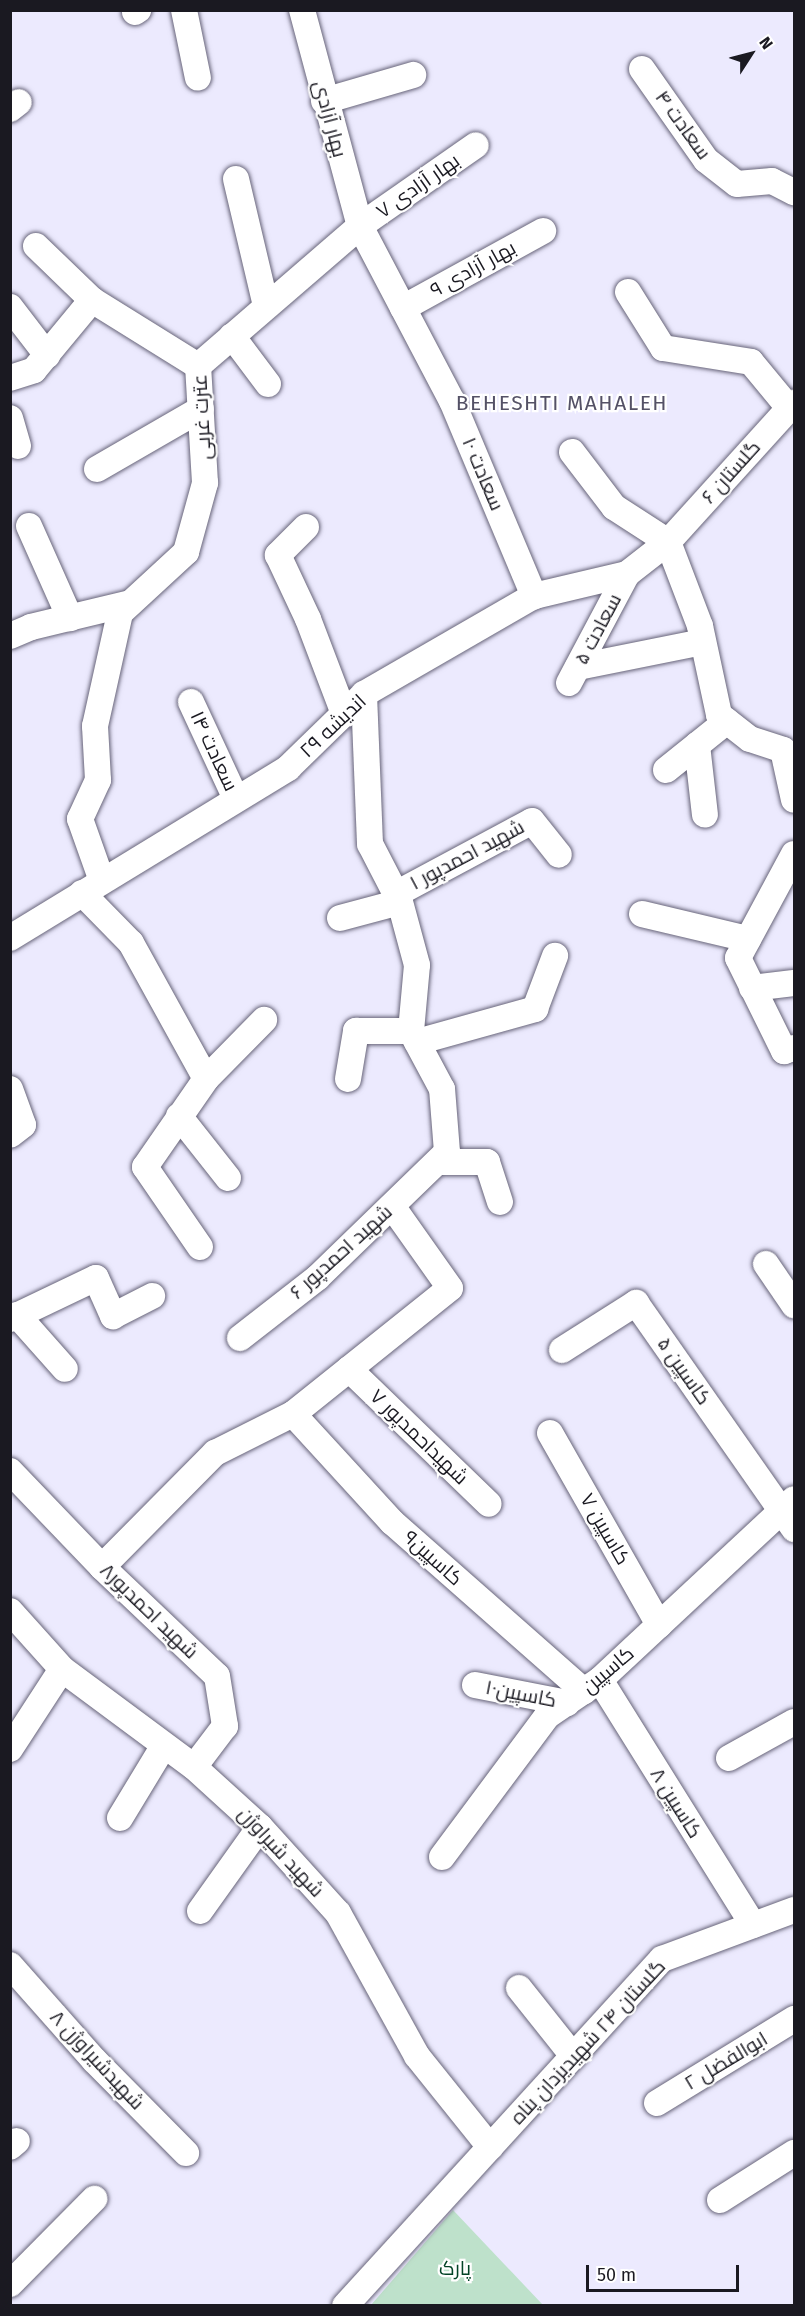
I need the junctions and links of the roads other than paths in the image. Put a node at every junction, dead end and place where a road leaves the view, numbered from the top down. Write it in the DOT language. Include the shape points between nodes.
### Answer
graph roads {
  1 [pos="184,10"];
  2 [pos="302,10"];
  3 [pos="642,69"];
  4 [pos="412,75"];
  5 [pos="198,78"];
  6 [pos="324,101"];
  7 [pos="476,145"];
  8 [pos="236,179"];
  9 [pos="795,192"];
  10 [pos="360,226"];
  11 [pos="543,231"];
  12 [pos="36,246"];
  13 [pos="628,292"];
  14 [pos="92,300"];
  15 [pos="266,306"];
  16 [pos="10,307"];
  17 [pos="403,308"];
  18 [pos="232,336"];
  19 [pos="198,366"];
  20 [pos="31,368"];
  21 [pos="268,384"];
  22 [pos="792,406"];
  23 [pos="201,409"];
  24 [pos="10,418"];
  25 [pos="18,446"];
  26 [pos="572,452"];
  27 [pos="97,469"];
  28 [pos="29,526"];
  29 [pos="306,527"];
  30 [pos="668,542"];
  31 [pos="627,574"];
  32 [pos="534,596"];
  33 [pos="125,608"];
  34 [pos="70,618"];
  35 [pos="10,636"];
  36 [pos="704,642"];
  37 [pos="364,694"];
  38 [pos="191,702"];
  39 [pos="344,714"];
  40 [pos="727,721"];
  41 [pos="697,745"];
  42 [pos="789,747"];
  43 [pos="666,770"];
  44 [pos="236,799"];
  45 [pos="795,800"];
  46 [pos="705,815"];
  47 [pos="795,854"];
  48 [pos="559,855"];
  49 [pos="92,887"];
  50 [pos="398,898"];
  51 [pos="642,914"];
  52 [pos="340,918"];
  53 [pos="10,938"];
  54 [pos="748,939"];
  55 [pos="555,956"];
  56 [pos="795,983"];
  57 [pos="752,987"];
  58 [pos="264,1020"];
  59 [pos="414,1037"];
  60 [pos="795,1048"];
  61 [pos="206,1079"];
  62 [pos="348,1079"];
  63 [pos="10,1089"];
  64 [pos="179,1116"];
  65 [pos="10,1135"];
  66 [pos="438,1162"];
  67 [pos="228,1178"];
  68 [pos="500,1202"];
  69 [pos="392,1206"];
  70 [pos="200,1247"];
  71 [pos="766,1264"];
  72 [pos="152,1296"];
  73 [pos="795,1305"];
  74 [pos="14,1317"];
  75 [pos="240,1338"];
  76 [pos="562,1350"];
  77 [pos="65,1369"];
  78 [pos="349,1369"];
  79 [pos="293,1414"];
  80 [pos="550,1433"];
  81 [pos="10,1471"];
  82 [pos="489,1504"];
  83 [pos="790,1513"];
  84 [pos="102,1567"];
  85 [pos="10,1611"];
  86 [pos="659,1625"];
  87 [pos="62,1669"];
  88 [pos="475,1685"];
  89 [pos="583,1691"];
  90 [pos="795,1722"];
  91 [pos="163,1747"];
  92 [pos="10,1749"];
  93 [pos="729,1758"];
  94 [pos="194,1767"];
  95 [pos="120,1818"];
  96 [pos="260,1827"];
  97 [pos="442,1857"];
  98 [pos="795,1910"];
  99 [pos="200,1911"];
  100 [pos="753,1925"];
  101 [pos="10,1965"];
  102 [pos="519,1988"];
  103 [pos="795,2019"];
  104 [pos="573,2056"];
  105 [pos="657,2103"];
  106 [pos="490,2147"];
  107 [pos="186,2153"];
  108 [pos="795,2153"];
  109 [pos="94,2199"];
  110 [pos="720,2200"];
  111 [pos="10,2284"];
  112 [pos="345,2306"];
  1 -- 5 [label="street"];
  2 -- 6 [label="street, بهار آزادی"];
  3 -- 9 [label="street, سعادت ۴" via="705,160 737,184 772,181"];
  4 -- 6 [label="street"];
  6 -- 10 [label="street, بهار آزادی"];
  7 -- 10 [label="street, بهار آزادی ۷"];
  8 -- 15 [label="street"];
  10 -- 15 [label="street, عترت غربی"];
  10 -- 17 [label="street, سعادت ۱۰"];
  11 -- 17 [label="street, بهار آزادی ۹"];
  12 -- 14 [label="street"];
  13 -- 22 [label="street" via="663,348 751,362"];
  14 -- 19 [label="street"];
  14 -- 20 [label="street"];
  15 -- 18 [label="street, عترت غربی"];
  16 -- 20 [label="street"];
  17 -- 32 [label="street, سعادت ۱۰" via="452,401"];
  18 -- 19 [label="street, عترت غربی"];
  18 -- 21 [label="street"];
  19 -- 23 [label="street, عترت غربی"];
  22 -- 30 [label="street, گلستان ۶"];
  23 -- 27 [label="street"];
  23 -- 33 [label="street, عترت غربی" via="205,483 186,552"];
  24 -- 25 [label="street"];
  26 -- 30 [label="street" via="614,507"];
  28 -- 34 [label="street"];
  29 -- 39 [label="street" via="278,555 308,619"];
  30 -- 31 [label="street, اندیشه ۲۹"];
  30 -- 36 [label="street"];
  31 -- 32 [label="street, اندیشه ۲۹"];
  31 -- 36 [label="street, سعادت ۵" via="573,675"];
  32 -- 37 [label="street, اندیشه ۲۹"];
  33 -- 34 [label="street"];
  33 -- 49 [label="street" via="95,726 98,780 80,819"];
  34 -- 35 [label="street"];
  36 -- 40 [label="street" via="719,715"];
  37 -- 39 [label="street, اندیشه ۲۹"];
  37 -- 50 [label="street" via="370,844"];
  38 -- 44 [label="street, سعادت ۱۴"];
  39 -- 44 [label="street, اندیشه ۲۹" via="288,768"];
  40 -- 41 [label="street"];
  40 -- 42 [label="street" via="750,739"];
  41 -- 43 [label="street"];
  41 -- 46 [label="street"];
  42 -- 45 [label="street"];
  44 -- 49 [label="street, اندیشه ۲۹"];
  47 -- 54 [label="street"];
  48 -- 50 [label="street, شهید احمدپور ۱" via="532,821"];
  49 -- 53 [label="street, اندیشه ۲۹"];
  49 -- 61 [label="street" via="131,943"];
  50 -- 52 [label="street"];
  50 -- 59 [label="street" via="417,965"];
  51 -- 54 [label="street"];
  54 -- 57 [label="street" via="738,958"];
  55 -- 59 [label="street" via="535,1009"];
  56 -- 57 [label="street"];
  57 -- 60 [label="street" via="784,1051"];
  58 -- 61 [label="street"];
  59 -- 62 [label="street" via="356,1031"];
  59 -- 66 [label="street" via="442,1089 447,1152"];
  61 -- 64 [label="street"];
  63 -- 65 [label="street" via="23,1125"];
  64 -- 67 [label="street"];
  64 -- 70 [label="street" via="145,1167"];
  66 -- 68 [label="street" via="487,1162"];
  66 -- 69 [label="street, شهید احمدپور ۶"];
  69 -- 75 [label="street, شهید احمدپور ۶" via="316,1278"];
  69 -- 78 [label="street" via="450,1288"];
  71 -- 73 [label="street"];
  72 -- 74 [label="street" via="112,1316 96,1278"];
  74 -- 77 [label="street"];
  76 -- 83 [label="street, کاسپین ۵" via="636,1303"];
  78 -- 79 [label="street"];
  78 -- 82 [label="street, شهیداحمدپور ۷"];
  79 -- 84 [label="street" via="214,1453"];
  79 -- 89 [label="street, کاسپین۹" via="392,1522"];
  80 -- 86 [label="street, کاسپین ۷"];
  81 -- 84 [label="street, شهید احمدپور۸"];
  83 -- 86 [label="street, کاسپین"];
  84 -- 94 [label="street, شهید احمدپور۸" via="217,1676 225,1726"];
  85 -- 87 [label="street, شهید شیراوژن"];
  86 -- 89 [label="street, کاسپین"];
  87 -- 91 [label="street, شهید شیراوژن"];
  87 -- 92 [label="street"];
  88 -- 89 [label="street, کاسپین۱۰"];
  89 -- 97 [label="street, کاسپین" via="547,1716"];
  89 -- 100 [label="street, کاسپین ۸"];
  90 -- 93 [label="street"];
  91 -- 94 [label="street, شهید شیراوژن"];
  91 -- 95 [label="street"];
  94 -- 96 [label="street, شهید شیراوژن"];
  96 -- 99 [label="street"];
  96 -- 106 [label="street, شهید شیراوژن" via="338,1913 417,2056"];
  98 -- 100 [label="street, گلستان ۲۴ شهیدیزدان پناه"];
  100 -- 104 [label="street, گلستان ۲۴ شهیدیزدان پناه" via="662,1959"];
  101 -- 107 [label="street, شهیدشیراوژن ۸" via="94,2060"];
  102 -- 104 [label="street"];
  103 -- 105 [label="street, ابوالفضل ۲"];
  104 -- 106 [label="street, گلستان ۲۴ شهیدیزدان پناه"];
  106 -- 112 [label="street, گلستان ۲۴ شهیدیزدان پناه"];
  108 -- 110 [label="street"];
  109 -- 111 [label="street"];
}
